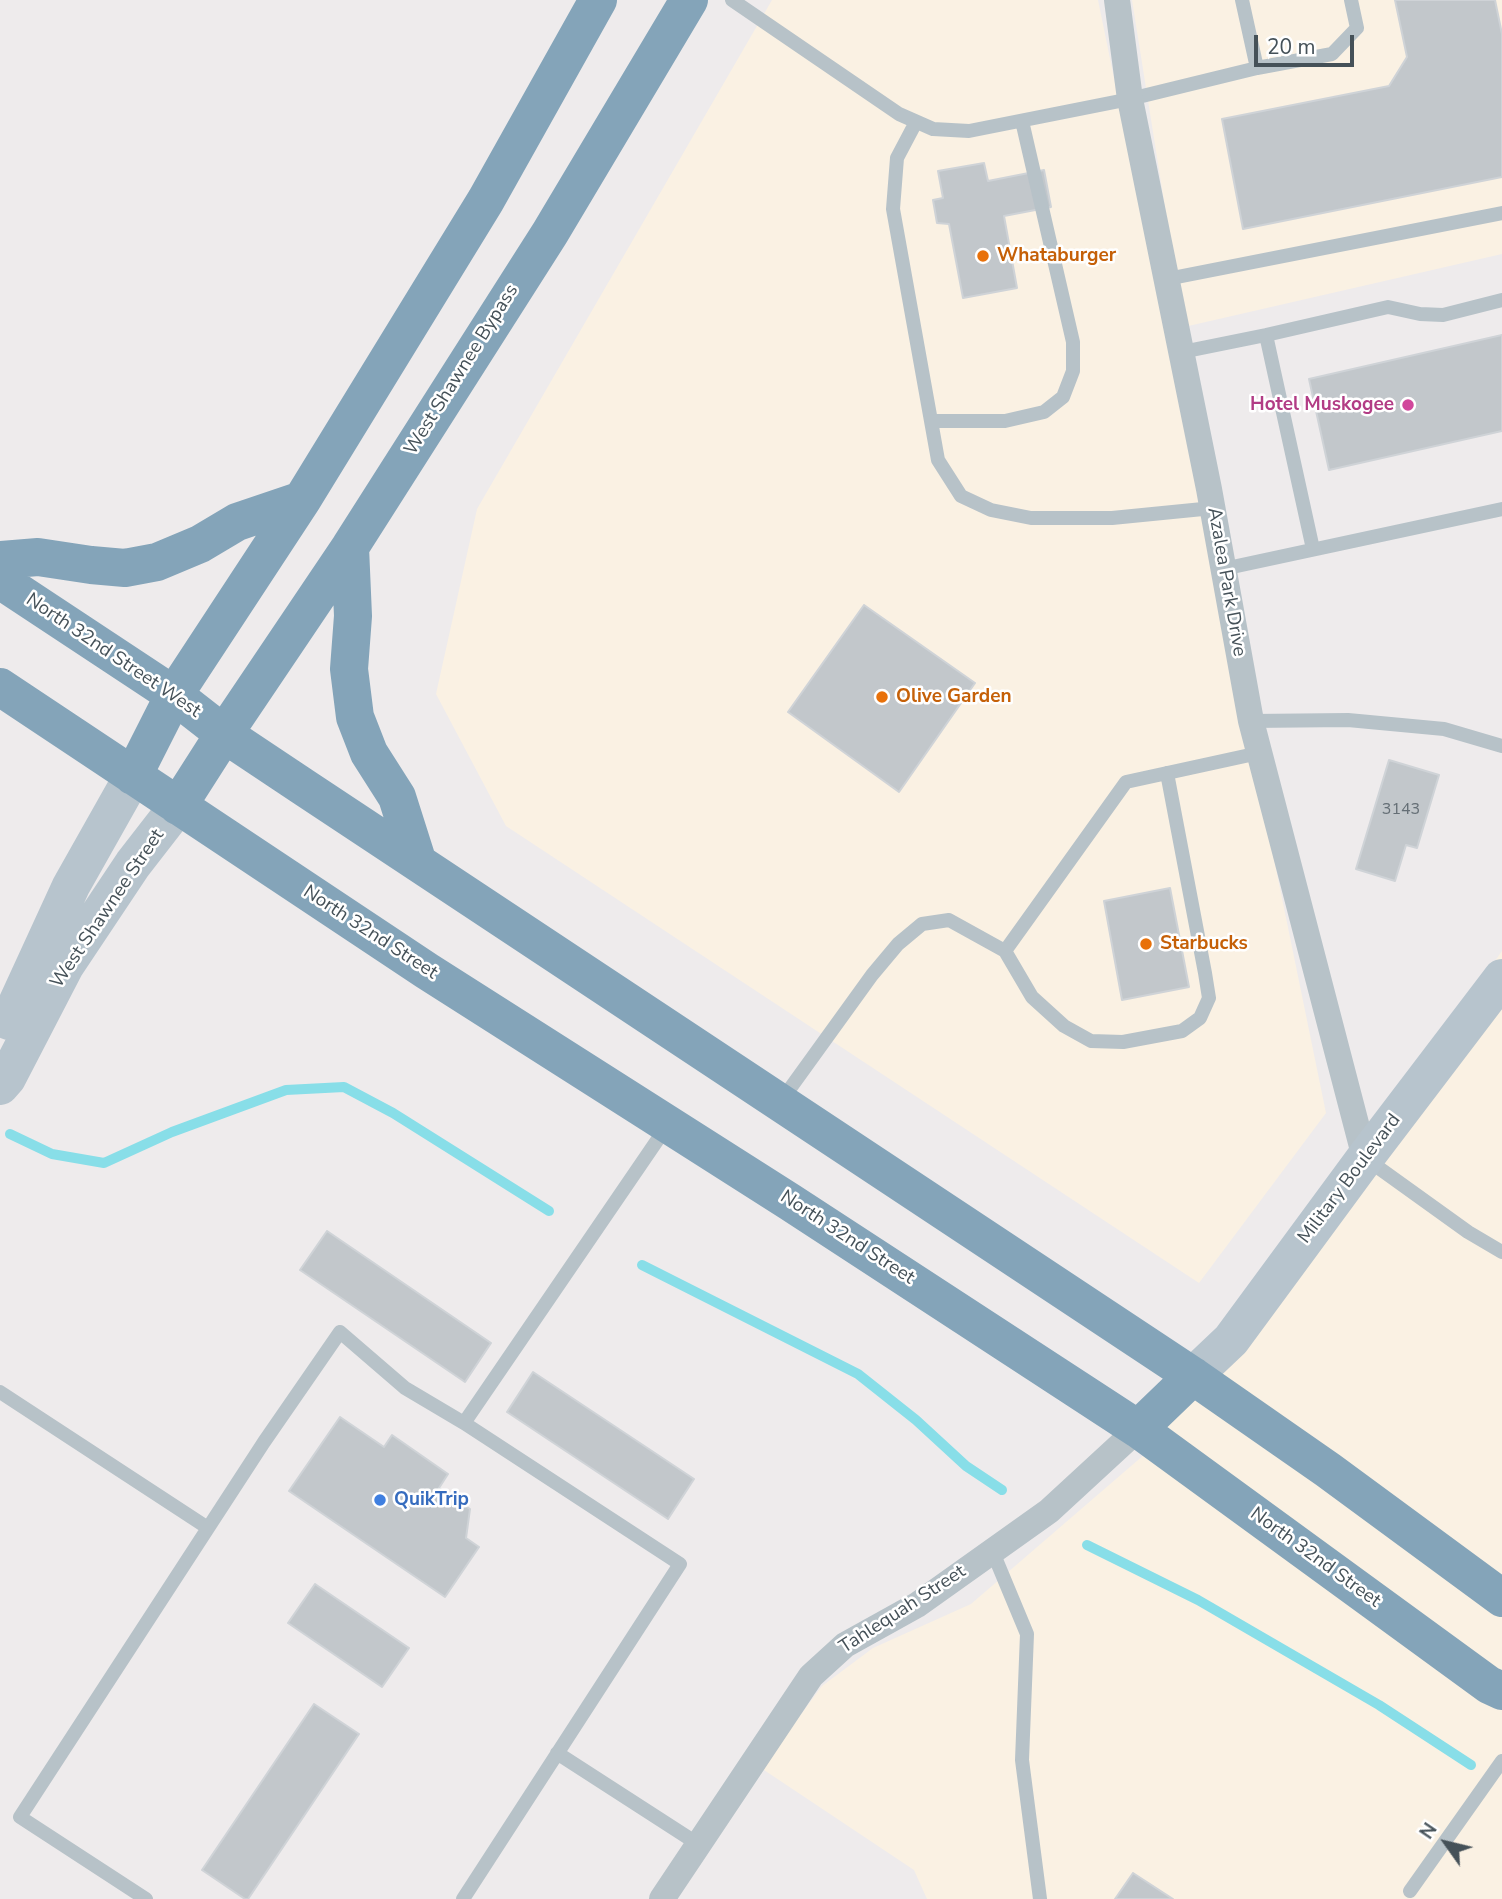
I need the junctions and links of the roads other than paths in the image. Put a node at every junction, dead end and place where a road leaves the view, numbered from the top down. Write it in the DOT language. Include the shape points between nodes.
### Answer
graph roads {
  1 [pos="598,0"];
  2 [pos="689,0"];
  3 [pos="732,0"];
  4 [pos="1116,0"];
  5 [pos="1242,0"];
  6 [pos="1351,0"];
  7 [pos="1257,68"];
  8 [pos="1130,99"];
  9 [pos="1022,121"];
  10 [pos="916,122"];
  11 [pos="1502,213"];
  12 [pos="1167,279"];
  13 [pos="1502,300"];
  14 [pos="1266,335"];
  15 [pos="1182,352"];
  16 [pos="931,421"];
  17 [pos="302,500"];
  18 [pos="1213,508"];
  19 [pos="1502,509"];
  20 [pos="350,547"];
  21 [pos="1313,549"];
  22 [pos="0,559"];
  23 [pos="1223,569"];
  24 [pos="0,580"];
  25 [pos="0,687"];
  26 [pos="174,695"];
  27 [pos="1251,721"];
  28 [pos="224,734"];
  29 [pos="1502,746"];
  30 [pos="1259,752"];
  31 [pos="1167,773"];
  32 [pos="133,776"];
  33 [pos="178,806"];
  34 [pos="417,860"];
  35 [pos="1004,951"];
  36 [pos="1502,978"];
  37 [pos="0,1040"];
  38 [pos="0,1086"];
  39 [pos="781,1102"];
  40 [pos="668,1123"];
  41 [pos="1365,1158"];
  42 [pos="1502,1252"];
  43 [pos="1193,1376"];
  44 [pos="0,1392"];
  45 [pos="464,1423"];
  46 [pos="1138,1429"];
  47 [pos="208,1528"];
  48 [pos="992,1550"];
  49 [pos="1502,1598"];
  50 [pos="1502,1691"];
  51 [pos="557,1753"];
  52 [pos="1502,1761"];
  53 [pos="698,1844"];
  54 [pos="1410,1891"];
  55 [pos="146,1899"];
  56 [pos="463,1899"];
  57 [pos="662,1899"];
  58 [pos="1040,1899"];
  1 -- 17 [label="highway" via="486,200"];
  2 -- 20 [label="highway, West Shawnee Bypass" via="550,233"];
  3 -- 10 [label="lane"];
  4 -- 8 [label="street, Azalea Park Drive"];
  5 -- 7 [label="lane"];
  6 -- 7 [label="lane" via="1357,28 1332,54"];
  7 -- 8 [label="lane"];
  8 -- 9 [label="lane"];
  8 -- 12 [label="street, Azalea Park Drive"];
  9 -- 10 [label="lane" via="969,131 933,129"];
  9 -- 16 [label="lane" via="1073,342 1073,371 1063,397 1044,412 1005,421"];
  10 -- 16 [label="lane" via="897,158 893,209"];
  11 -- 12 [label="lane"];
  12 -- 15 [label="street, Azalea Park Drive"];
  13 -- 14 [label="lane" via="1443,315 1388,307"];
  14 -- 15 [label="lane"];
  14 -- 21 [label="lane"];
  15 -- 18 [label="street, Azalea Park Drive"];
  16 -- 18 [label="lane" via="938,460 961,496 991,510 1031,518 1112,518"];
  17 -- 22 [label="highway" via="237,522 157,562 125,568 37,557"];
  17 -- 26 [label="highway"];
  18 -- 23 [label="street, Azalea Park Drive"];
  19 -- 21 [label="lane"];
  20 -- 28 [label="highway, West Shawnee Bypass"];
  20 -- 34 [label="highway" via="353,616 349,669 355,717 369,752 397,797"];
  21 -- 23 [label="lane"];
  23 -- 27 [label="street, Azalea Park Drive"];
  24 -- 26 [label="highway, North 32nd Street West"];
  25 -- 32 [label="highway"];
  26 -- 28 [label="highway, North 32nd Street West"];
  26 -- 32 [label="highway"];
  27 -- 29 [label="lane" via="1348,720 1444,729"];
  27 -- 30 [label="street, Azalea Park Drive"];
  28 -- 33 [label="highway, West Shawnee Bypass"];
  28 -- 34 [label="highway"];
  30 -- 31 [label="lane"];
  30 -- 41 [label="street, Azalea Park Drive"];
  31 -- 35 [label="lane" via="1126,782"];
  31 -- 35 [label="lane" via="1209,998 1200,1018 1182,1031 1123,1042 1091,1041 1064,1026 1032,997"];
  32 -- 33 [label="highway"];
  32 -- 37 [label="street, West Shawnee Street" via="71,886"];
  33 -- 38 [label="street, West Shawnee Street" via="65,966"];
  33 -- 40 [label="highway, North 32nd Street"];
  34 -- 39 [label="highway"];
  35 -- 39 [label="lane" via="949,920 922,924 872,975"];
  36 -- 41 [label="street, Military Boulevard"];
  39 -- 43 [label="highway"];
  40 -- 45 [label="lane"];
  40 -- 46 [label="highway, North 32nd Street"];
  41 -- 42 [label="lane"];
  41 -- 43 [label="street, Military Boulevard" via="1231,1340"];
  43 -- 46 [label="highway"];
  43 -- 49 [label="highway"];
  44 -- 47 [label="lane"];
  45 -- 47 [label="lane" via="405,1388 340,1332"];
  45 -- 51 [label="lane" via="680,1564"];
  46 -- 48 [label="street, Tahlequah Street" via="1049,1511"];
  46 -- 50 [label="highway, North 32nd Street"];
  47 -- 55 [label="lane" via="20,1817"];
  48 -- 53 [label="street, Tahlequah Street" via="917,1605 845,1645 811,1676"];
  48 -- 58 [label="lane" via="1027,1634 1022,1760"];
  51 -- 53 [label="lane"];
  51 -- 56 [label="lane"];
  52 -- 54 [label="lane"];
  53 -- 57 [label="street, Tahlequah Street"];
}
